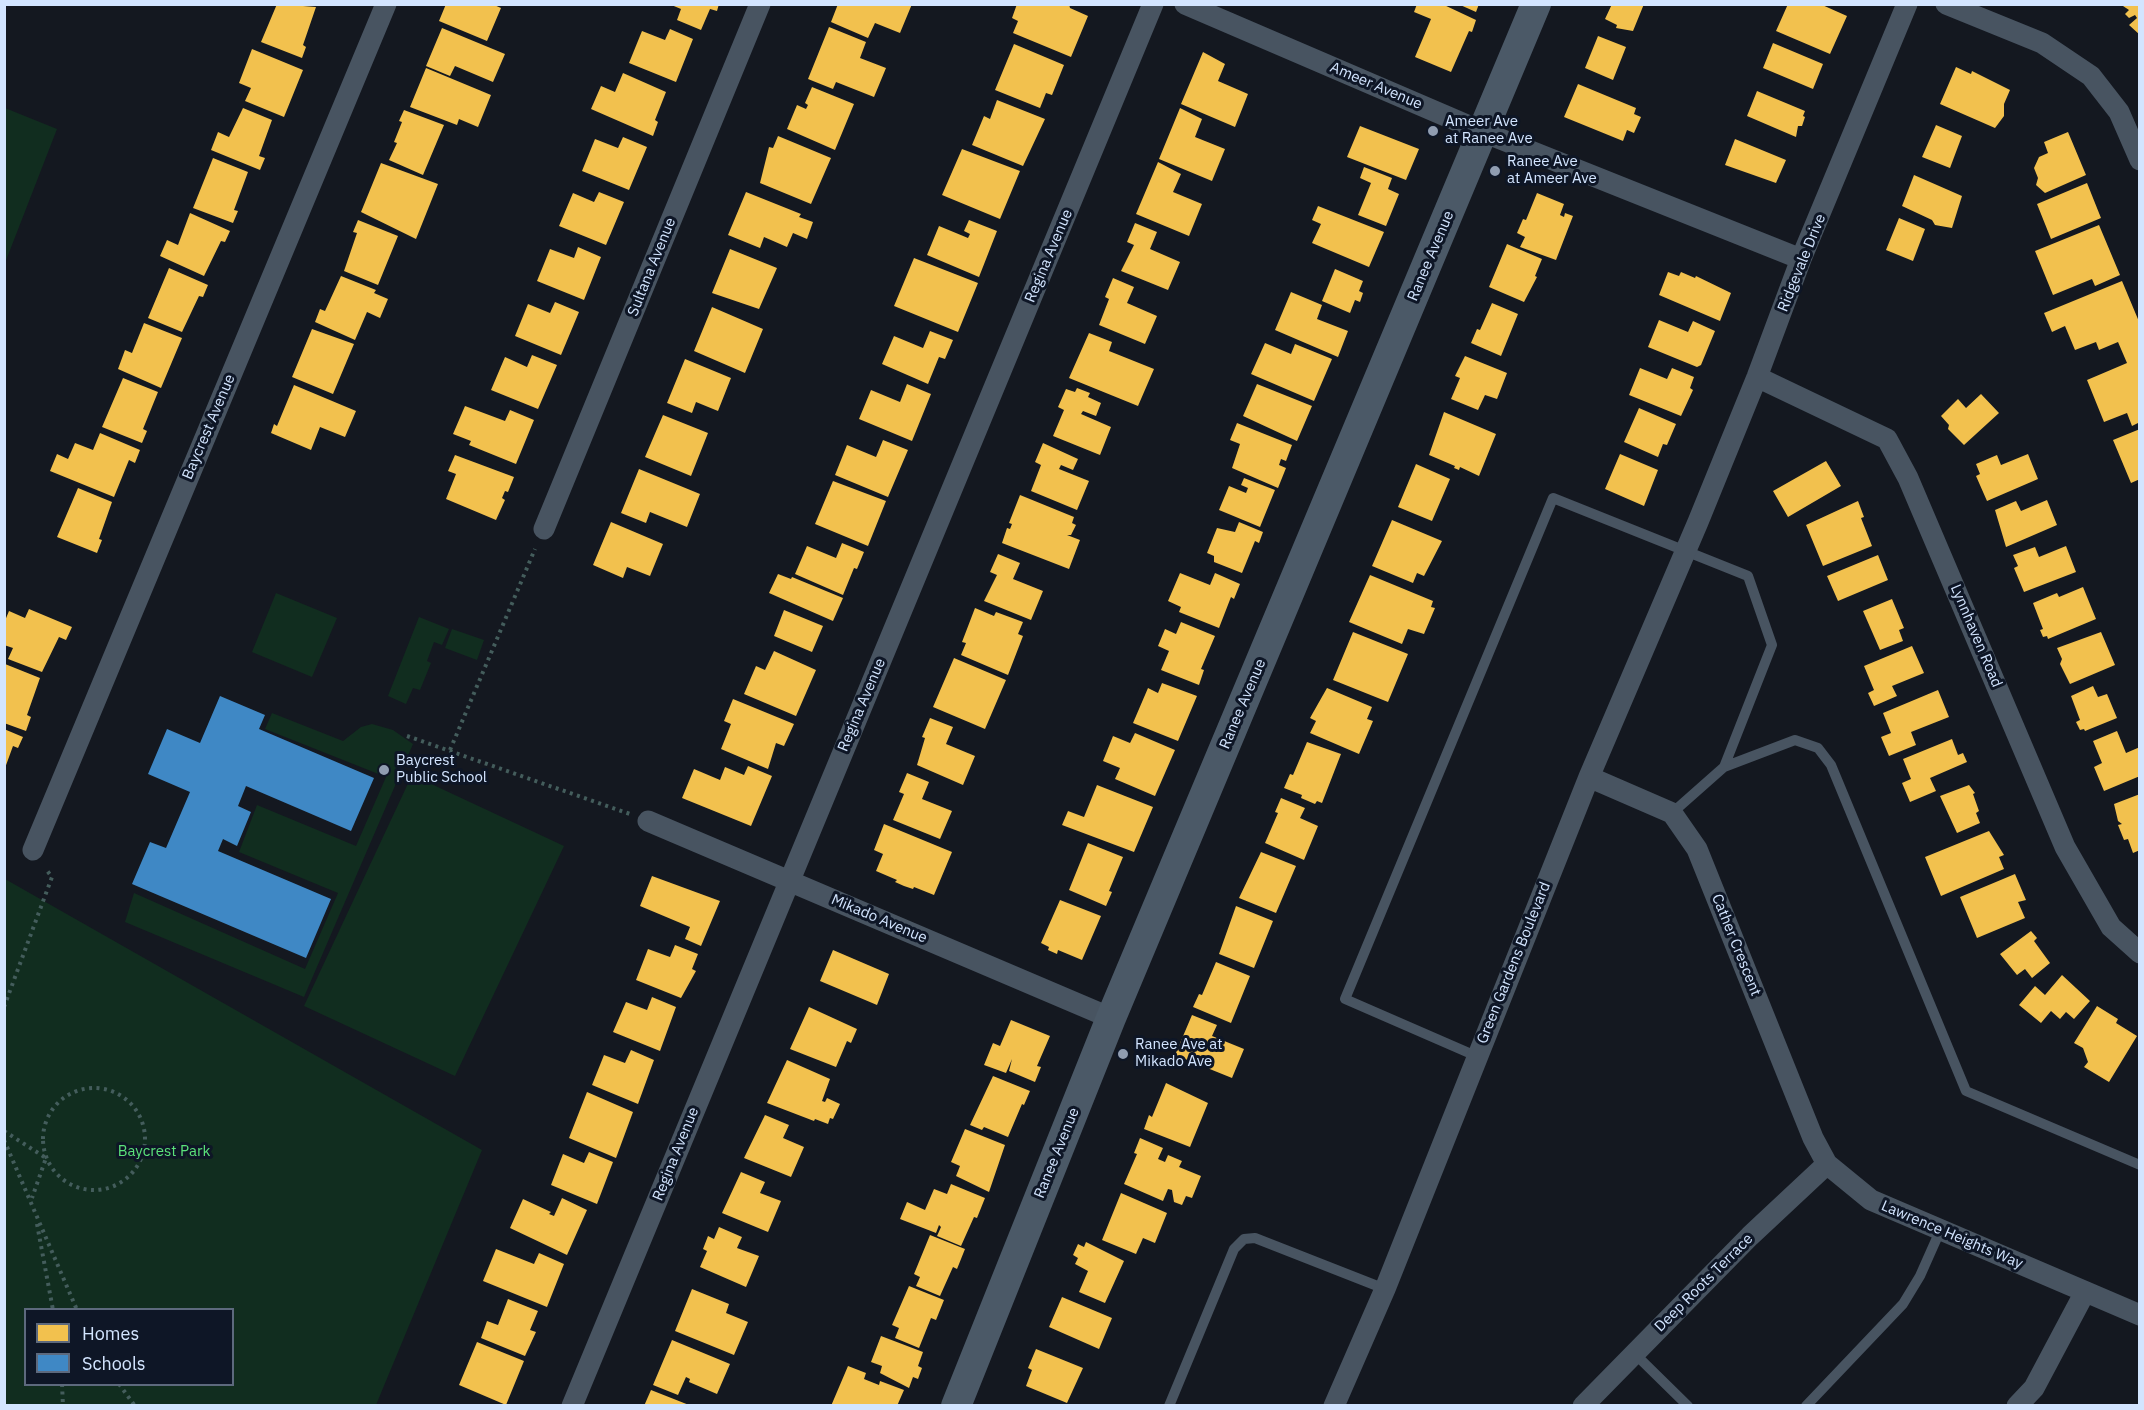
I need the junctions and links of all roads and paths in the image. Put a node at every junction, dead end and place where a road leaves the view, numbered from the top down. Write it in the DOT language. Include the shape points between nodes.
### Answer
graph roads {
  1 [pos="386,4"];
  2 [pos="760,4"];
  3 [pos="1153,4"];
  4 [pos="1185,4"];
  5 [pos="1536,4"];
  6 [pos="1907,4"];
  7 [pos="1946,4"];
  8 [pos="1483,132"];
  9 [pos="2139,160"];
  10 [pos="1801,259"];
  11 [pos="1757,377"];
  12 [pos="1698,522"];
  13 [pos="544,529"];
  14 [pos="1686,550"];
  15 [pos="407,736"];
  16 [pos="450,750"];
  17 [pos="1724,767"];
  18 [pos="1589,777"];
  19 [pos="1672,813"];
  20 [pos="648,821"];
  21 [pos="33,850"];
  22 [pos="789,881"];
  23 [pos="2139,953"];
  24 [pos="4,1007"];
  25 [pos="1111,1018"];
  26 [pos="1476,1056"];
  27 [pos="4,1131"];
  28 [pos="4,1140"];
  29 [pos="46,1158"];
  30 [pos="1827,1164"];
  31 [pos="2139,1165"];
  32 [pos="31,1200"];
  33 [pos="36,1217"];
  34 [pos="1940,1231"];
  35 [pos="1384,1289"];
  36 [pos="2085,1292"];
  37 [pos="53,1308"];
  38 [pos="76,1308"];
  39 [pos="2139,1315"];
  40 [pos="1635,1353"];
  41 [pos="62,1386"];
  42 [pos="120,1386"];
  43 [pos="63,1406"];
  44 [pos="135,1406"];
  45 [pos="572,1406"];
  46 [pos="956,1406"];
  47 [pos="1169,1406"];
  48 [pos="1334,1406"];
  49 [pos="1582,1406"];
  50 [pos="1688,1406"];
  51 [pos="1806,1406"];
  52 [pos="2017,1406"];
  1 -- 21 [label="street, Baycrest Avenue"];
  2 -- 13 [label="street, Sultana Avenue"];
  3 -- 22 [label="street, Regina Avenue"];
  4 -- 8 [label="street, Ameer Avenue"];
  5 -- 8 [label="street, Ranee Avenue"];
  6 -- 10 [label="street, Ridgevale Drive"];
  7 -- 9 [label="street" via="2042,43 2091,76 2119,112"];
  8 -- 10 [label="street, Ameer Avenue"];
  8 -- 25 [label="street, Ranee Avenue"];
  10 -- 11 [label="street, Ridgevale Drive"];
  11 -- 12 [label="street, Ridgevale Drive"];
  11 -- 23 [label="street, Lynnhaven Road" via="1887,439 1908,478 2065,847 2111,927"];
  12 -- 14 [label="street, Green Gardens Boulevard"];
  13 -- 16 [label="path"];
  14 -- 17 [label="lane" via="1748,576 1772,645"];
  14 -- 18 [label="street, Green Gardens Boulevard"];
  14 -- 26 [label="lane" via="1553,498 1530,552 1345,999"];
  15 -- 16 [label="path"];
  16 -- 20 [label="path"];
  17 -- 19 [label="lane"];
  17 -- 31 [label="lane" via="1796,740 1818,748 1831,765 1966,1091"];
  18 -- 19 [label="street"];
  18 -- 26 [label="street, Green Gardens Boulevard"];
  19 -- 30 [label="street, Cather Crescent" via="1697,849 1813,1138"];
  20 -- 22 [label="street, Mikado Avenue"];
  21 -- 24 [label="path" via="52,877"];
  22 -- 25 [label="street, Mikado Avenue"];
  22 -- 45 [label="street, Regina Avenue"];
  25 -- 46 [label="street, Ranee Avenue"];
  26 -- 35 [label="street, Green Gardens Boulevard"];
  27 -- 29 [label="path"];
  28 -- 32 [label="path"];
  29 -- 29 [label="path" via="45,1123 67,1096 83,1089 117,1094 140,1118 144,1150 127,1178 113,1186 81,1189 54,1172"];
  29 -- 32 [label="path"];
  30 -- 34 [label="street, Lawrence Heights Way" via="1871,1200"];
  30 -- 40 [label="street, Deep Roots Terrace"];
  32 -- 33 [label="path"];
  33 -- 37 [label="path"];
  33 -- 38 [label="path"];
  34 -- 36 [label="street, Lawrence Heights Way"];
  34 -- 51 [label="lane" via="1903,1304"];
  35 -- 47 [label="lane" via="1255,1238 1244,1239 1234,1249"];
  35 -- 48 [label="street, Green Gardens Boulevard"];
  36 -- 39 [label="street, Lawrence Heights Way"];
  36 -- 52 [label="street" via="2034,1388"];
  40 -- 49 [label="street, Deep Roots Terrace"];
  40 -- 50 [label="lane"];
  41 -- 43 [label="path"];
  42 -- 44 [label="path"];
}
